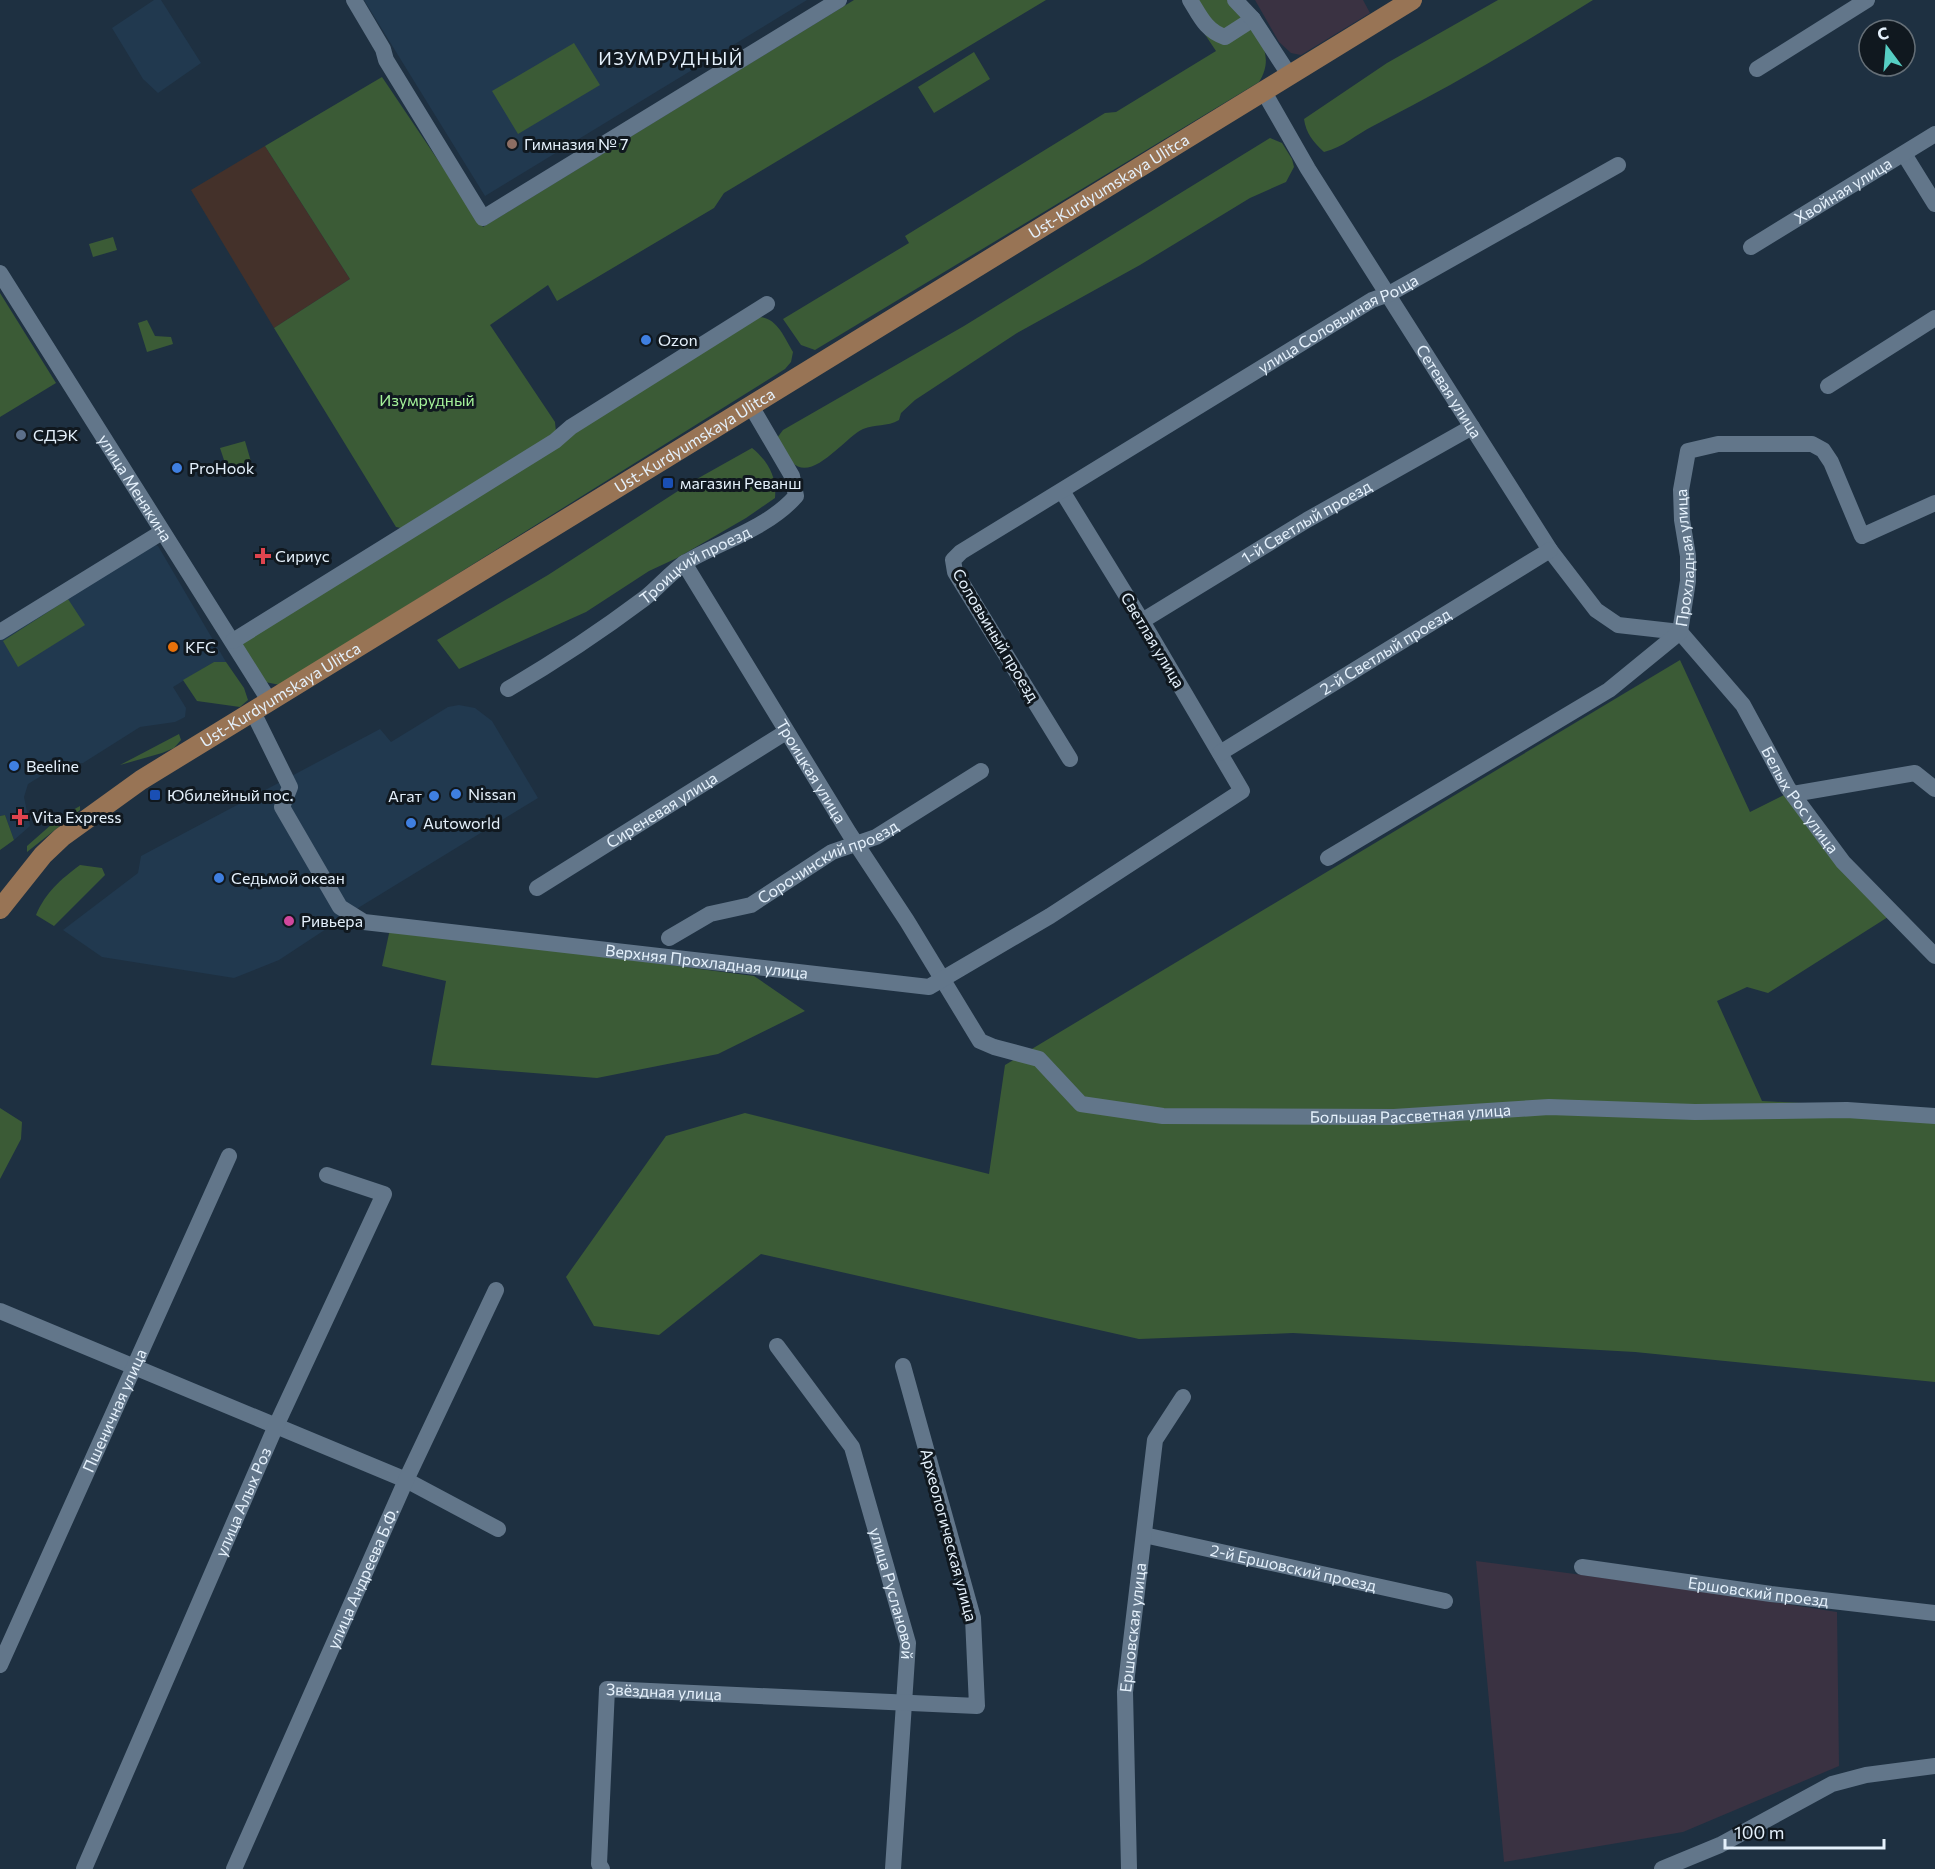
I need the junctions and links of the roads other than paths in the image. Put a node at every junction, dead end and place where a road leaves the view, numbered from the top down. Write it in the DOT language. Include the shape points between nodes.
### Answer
graph roads {
  1 [pos="354,0"];
  2 [pos="839,0"];
  3 [pos="1190,0"];
  4 [pos="1235,0"];
  5 [pos="1251,0"];
  6 [pos="1412,0"];
  7 [pos="1867,0"];
  8 [pos="1253,20"];
  9 [pos="1757,69"];
  10 [pos="1290,76"];
  11 [pos="1264,92"];
  12 [pos="1935,134"];
  13 [pos="1904,154"];
  14 [pos="1618,165"];
  15 [pos="1935,204"];
  16 [pos="1751,247"];
  17 [pos="0,273"];
  18 [pos="1389,294"];
  19 [pos="767,304"];
  20 [pos="1935,318"];
  21 [pos="1828,387"];
  22 [pos="751,406"];
  23 [pos="1472,427"];
  24 [pos="1062,491"];
  25 [pos="1935,503"];
  26 [pos="162,532"];
  27 [pos="1550,550"];
  28 [pos="684,563"];
  29 [pos="1143,621"];
  30 [pos="0,632"];
  31 [pos="1680,632"];
  32 [pos="233,641"];
  33 [pos="508,689"];
  34 [pos="261,707"];
  35 [pos="786,732"];
  36 [pos="1220,753"];
  37 [pos="1070,759"];
  38 [pos="981,771"];
  39 [pos="1935,789"];
  40 [pos="1242,790"];
  41 [pos="1793,794"];
  42 [pos="855,844"];
  43 [pos="1328,858"];
  44 [pos="537,888"];
  45 [pos="0,909"];
  46 [pos="669,938"];
  47 [pos="1935,956"];
  48 [pos="943,979"];
  49 [pos="1935,1116"];
  50 [pos="229,1156"];
  51 [pos="327,1175"];
  52 [pos="496,1290"];
  53 [pos="0,1311"];
  54 [pos="777,1346"];
  55 [pos="903,1366"];
  56 [pos="133,1367"];
  57 [pos="1183,1396"];
  58 [pos="275,1428"];
  59 [pos="406,1480"];
  60 [pos="498,1529"];
  61 [pos="1144,1534"];
  62 [pos="1582,1568"];
  63 [pos="1445,1601"];
  64 [pos="1935,1613"];
  65 [pos="0,1665"];
  66 [pos="904,1702"];
  67 [pos="1935,1766"];
  68 [pos="84,1869"];
  69 [pos="234,1869"];
  70 [pos="602,1869"];
  71 [pos="893,1869"];
  72 [pos="1129,1869"];
  73 [pos="1662,1869"];
  1 -- 2 [label="street" via="483,218"];
  3 -- 8 [label="street" via="1207,28 1218,35 1225,37"];
  4 -- 8 [label="street"];
  5 -- 8 [label="street" via="1256,8"];
  6 -- 10 [label="main road, Ust-Kurdyumskaya Ulitca"];
  7 -- 9 [label="street"];
  8 -- 10 [label="street"];
  10 -- 11 [label="main road, Ust-Kurdyumskaya Ulitca"];
  11 -- 18 [label="street, Сетевая улица" via="1308,169"];
  11 -- 22 [label="main road, Ust-Kurdyumskaya Ulitca"];
  12 -- 13 [label="street, Хвойная улица"];
  13 -- 15 [label="street"];
  13 -- 16 [label="street, Хвойная улица"];
  14 -- 18 [label="street, улица Соловьиная Роща"];
  17 -- 26 [label="street, улица Менякина"];
  18 -- 23 [label="street, Сетевая улица"];
  18 -- 24 [label="street, улица Соловьиная Роща" via="1372,300"];
  19 -- 32 [label="street"];
  20 -- 21 [label="street"];
  22 -- 28 [label="street, Троицкий проезд" via="792,476 796,496 735,538"];
  22 -- 34 [label="main road, Ust-Kurdyumskaya Ulitca"];
  23 -- 27 [label="street, Сетевая улица"];
  23 -- 29 [label="street, 1-й Светлый проезд" via="1307,520"];
  24 -- 29 [label="street, Светлая улица"];
  24 -- 37 [label="street, Соловьиный проезд" via="960,552 953,560 955,572"];
  25 -- 31 [label="street, Прохладная улица" via="1863,536 1831,462 1823,450 1812,444 1718,444 1688,451 1681,490 1688,581"];
  26 -- 30 [label="street"];
  26 -- 32 [label="street, улица Менякина"];
  27 -- 31 [label="street, Сетевая улица" via="1596,610 1618,626"];
  27 -- 36 [label="street, 2-й Светлый проезд"];
  28 -- 33 [label="street, Троицкий проезд" via="661,586 600,632"];
  28 -- 35 [label="street, Троицкая улица"];
  29 -- 36 [label="street, Светлая улица"];
  31 -- 41 [label="street, Белых Рос улица" via="1743,705"];
  31 -- 43 [label="street, Прохладная улица" via="1609,690"];
  32 -- 34 [label="street, улица Менякина"];
  34 -- 45 [label="main road, Ust-Kurdyumskaya Ulitca" via="141,780 80,823 43,855"];
  34 -- 48 [label="street, Верхняя Прохладная улица" via="290,787 282,807 340,907 364,922 917,986 929,987"];
  35 -- 42 [label="street, Троицкая улица"];
  35 -- 44 [label="street, Сиреневая улица"];
  36 -- 40 [label="street, Светлая улица"];
  38 -- 42 [label="street, Сорочинский проезд" via="876,837"];
  39 -- 41 [label="street" via="1915,773"];
  40 -- 48 [label="street, Верхняя Прохладная улица" via="1050,916"];
  41 -- 47 [label="street, Белых Рос улица" via="1843,862"];
  42 -- 46 [label="street, Сорочинский проезд" via="832,852 751,905 710,914"];
  42 -- 48 [label="street, Троицкая улица"];
  48 -- 49 [label="street, Большая Рассветная улица" via="980,1041 1039,1059 1081,1104 1153,1115 1394,1117 1549,1107 1695,1112 1847,1110"];
  50 -- 56 [label="street, Пшеничная улица"];
  51 -- 58 [label="street, улица Алых Роз" via="384,1194"];
  52 -- 59 [label="street, улица Андреева Б.Ф."];
  53 -- 56 [label="street"];
  54 -- 66 [label="street, улица Руслановой" via="852,1447 908,1643"];
  55 -- 66 [label="street, Археологическая улица" via="973,1618 977,1706"];
  56 -- 58 [label="street"];
  56 -- 65 [label="street, Пшеничная улица"];
  57 -- 61 [label="street, Ершовская улица" via="1155,1440"];
  58 -- 59 [label="street"];
  58 -- 68 [label="street, улица Алых Роз"];
  59 -- 60 [label="street"];
  59 -- 69 [label="street, улица Андреева Б.Ф."];
  61 -- 63 [label="street, 2-й Ершовский проезд"];
  61 -- 72 [label="street, Ершовская улица" via="1125,1692"];
  62 -- 64 [label="street, Ершовский проезд"];
  66 -- 70 [label="street, Звёздная улица" via="607,1689 599,1864"];
  66 -- 71 [label="street, улица Руслановой"];
  67 -- 73 [label="street" via="1866,1775 1832,1784 1720,1845"];
}
